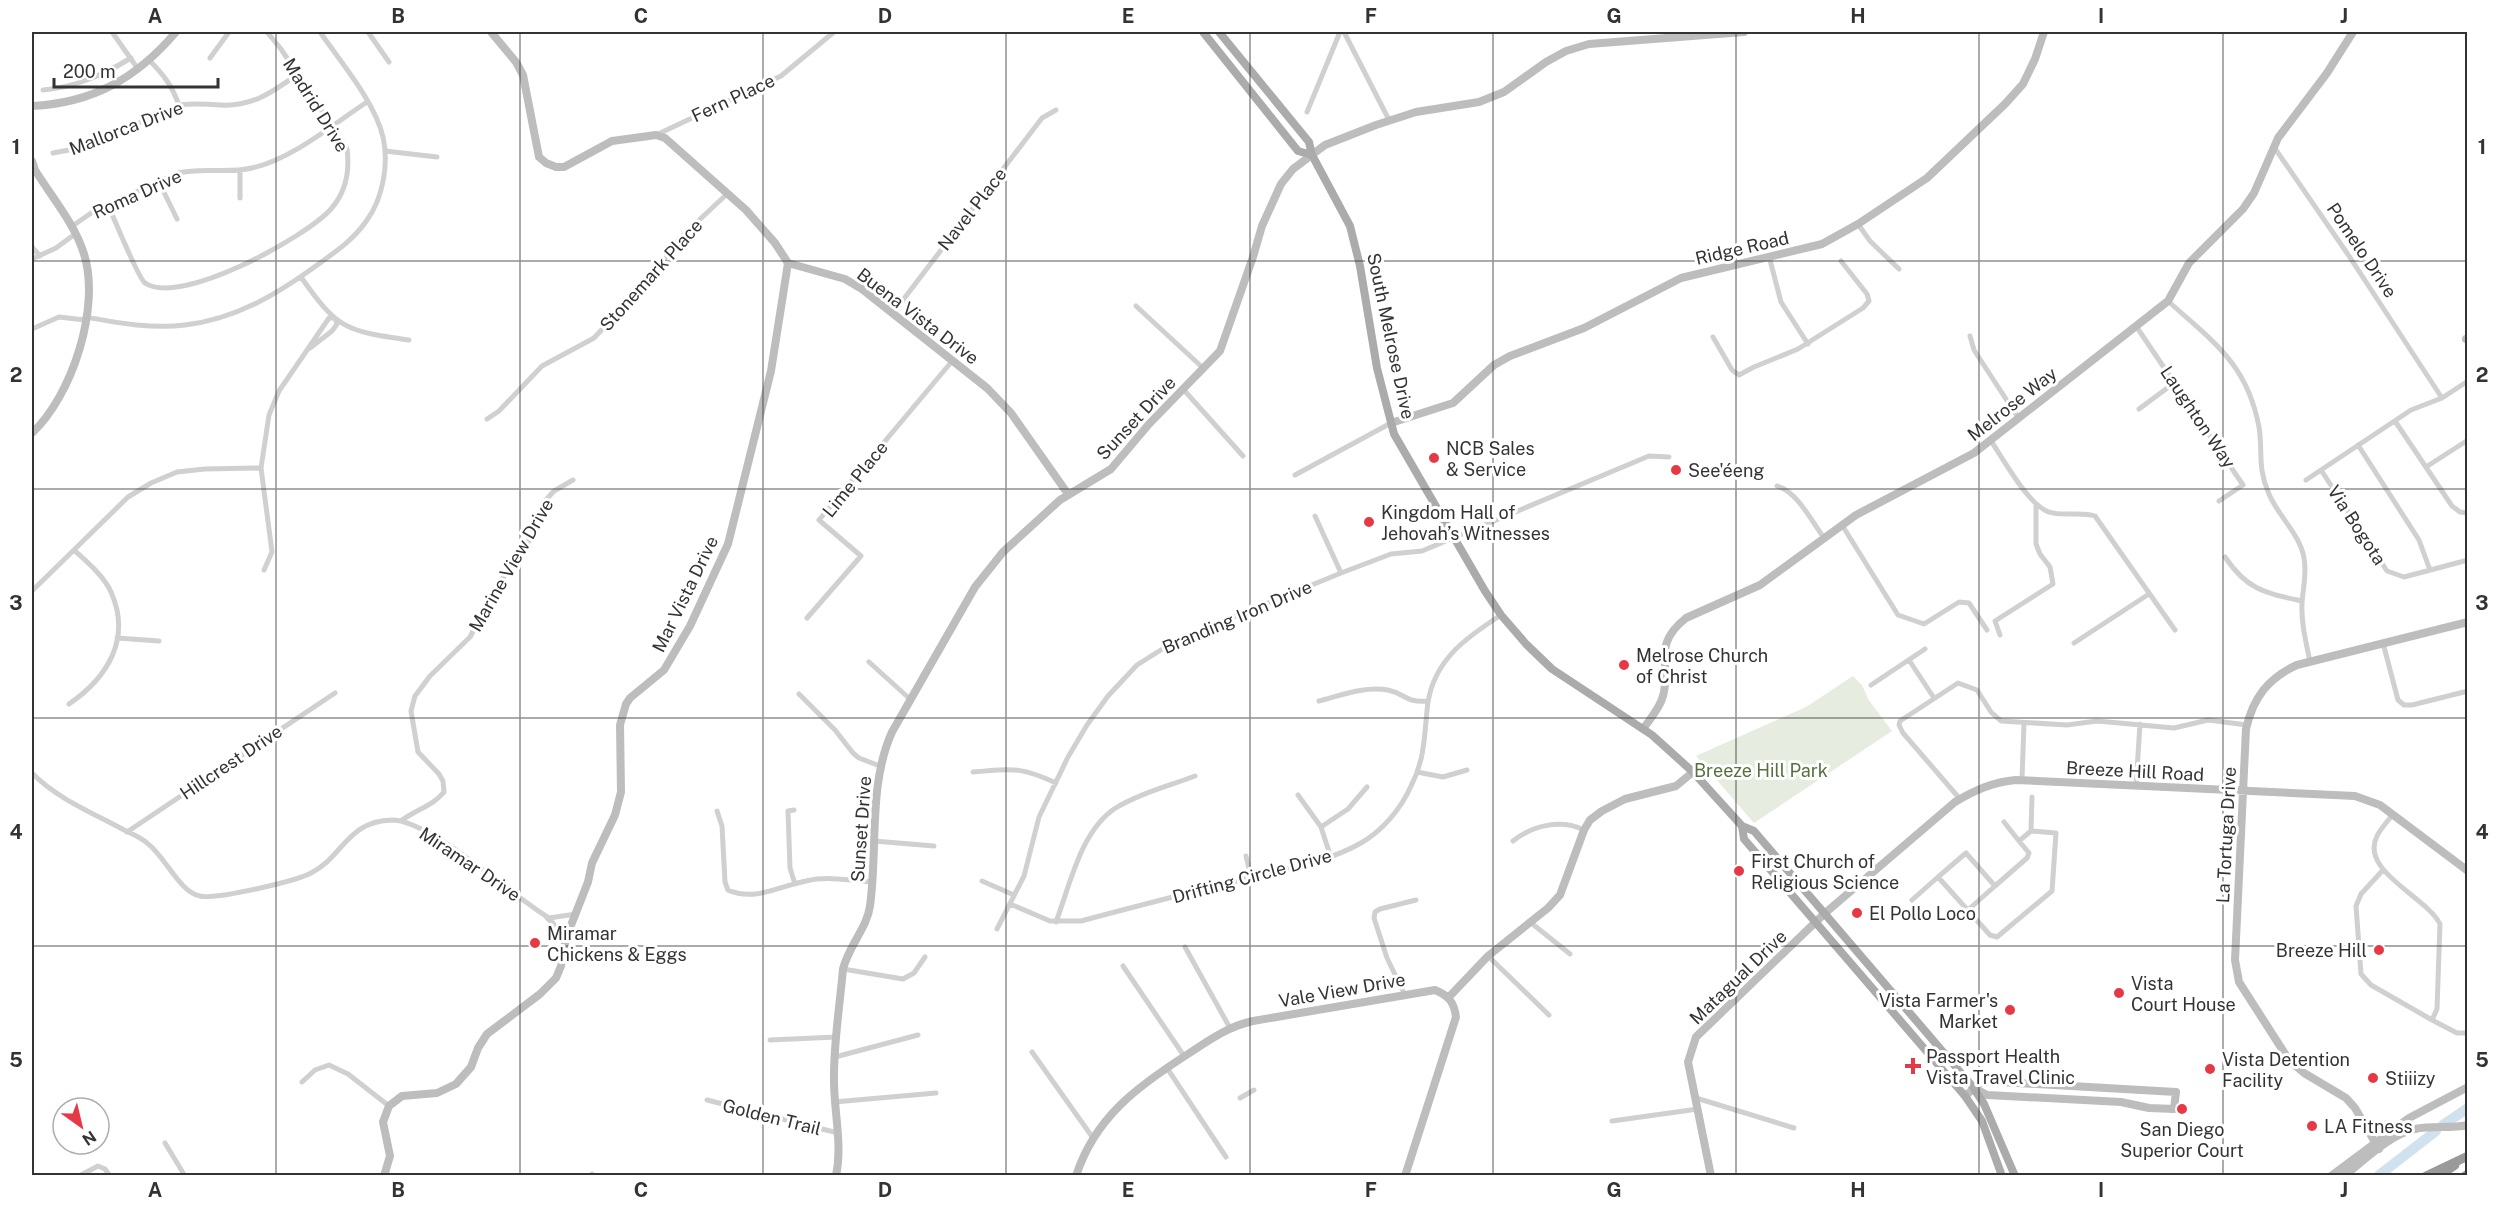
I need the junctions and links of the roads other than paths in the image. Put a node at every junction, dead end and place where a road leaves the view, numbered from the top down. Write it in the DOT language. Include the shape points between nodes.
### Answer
graph roads {
  1 [pos="122,32"];
  2 [pos="176,32"];
  3 [pos="229,32"];
  4 [pos="267,32"];
  5 [pos="320,32"];
  6 [pos="368,32"];
  7 [pos="490,32"];
  8 [pos="834,32"];
  9 [pos="1203,32"];
  10 [pos="1219,32"];
  11 [pos="1342,32"];
  12 [pos="1744,32"];
  13 [pos="2044,32"];
  14 [pos="2353,32"];
  15 [pos="114,34"];
  16 [pos="131,58"];
  17 [pos="210,58"];
  18 [pos="149,60"];
  19 [pos="389,62"];
  20 [pos="138,69"];
  21 [pos="298,74"];
  22 [pos="43,90"];
  23 [pos="367,102"];
  24 [pos="179,105"];
  25 [pos="32,106"];
  26 [pos="1056,110"];
  27 [pos="1307,112"];
  28 [pos="1389,120"];
  29 [pos="332,125"];
  30 [pos="656,135"];
  31 [pos="2274,147"];
  32 [pos="384,151"];
  33 [pos="53,153"];
  34 [pos="1312,155"];
  35 [pos="436,157"];
  36 [pos="32,161"];
  37 [pos="240,170"];
  38 [pos="159,182"];
  39 [pos="728,194"];
  40 [pos="240,198"];
  41 [pos="108,205"];
  42 [pos="177,219"];
  43 [pos="1858,224"];
  44 [pos="73,230"];
  45 [pos="32,247"];
  46 [pos="40,256"];
  47 [pos="1769,256"];
  48 [pos="32,260"];
  49 [pos="1841,261"];
  50 [pos="788,263"];
  51 [pos="1899,269"];
  52 [pos="301,277"];
  53 [pos="2168,300"];
  54 [pos="1136,306"];
  55 [pos="893,313"];
  56 [pos="85,318"];
  57 [pos="336,321"];
  58 [pos="2136,326"];
  59 [pos="32,329"];
  60 [pos="1970,336"];
  61 [pos="1713,337"];
  62 [pos="409,340"];
  63 [pos="1808,344"];
  64 [pos="310,348"];
  65 [pos="953,360"];
  66 [pos="1203,368"];
  67 [pos="2468,381"];
  68 [pos="2174,383"];
  69 [pos="1182,389"];
  70 [pos="2441,397"];
  71 [pos="2139,409"];
  72 [pos="487,419"];
  73 [pos="2019,419"];
  74 [pos="2395,421"];
  75 [pos="1390,423"];
  76 [pos="32,433"];
  77 [pos="2468,440"];
  78 [pos="1991,441"];
  79 [pos="2358,445"];
  80 [pos="1244,456"];
  81 [pos="1669,457"];
  82 [pos="2426,467"];
  83 [pos="261,468"];
  84 [pos="2321,470"];
  85 [pos="1295,475"];
  86 [pos="573,480"];
  87 [pos="2306,480"];
  88 [pos="1777,486"];
  89 [pos="1068,494"];
  90 [pos="2220,501"];
  91 [pos="2036,506"];
  92 [pos="2468,513"];
  93 [pos="1315,516"];
  94 [pos="1842,525"];
  95 [pos="1455,536"];
  96 [pos="1824,538"];
  97 [pos="74,550"];
  98 [pos="2225,557"];
  99 [pos="2468,560"];
  100 [pos="264,570"];
  101 [pos="2430,570"];
  102 [pos="1341,573"];
  103 [pos="32,591"];
  104 [pos="2150,594"];
  105 [pos="2302,601"];
  106 [pos="1501,615"];
  107 [pos="807,618"];
  108 [pos="2468,622"];
  109 [pos="1987,630"];
  110 [pos="2175,630"];
  111 [pos="2000,635"];
  112 [pos="117,638"];
  113 [pos="159,641"];
  114 [pos="2383,643"];
  115 [pos="2074,644"];
  116 [pos="1925,649"];
  117 [pos="1909,660"];
  118 [pos="869,662"];
  119 [pos="2310,662"];
  120 [pos="1871,685"];
  121 [pos="2468,691"];
  122 [pos="334,693"];
  123 [pos="799,694"];
  124 [pos="1934,698"];
  125 [pos="911,700"];
  126 [pos="1319,701"];
  127 [pos="1428,701"];
  128 [pos="69,704"];
  129 [pos="2025,723"];
  130 [pos="2140,724"];
  131 [pos="2247,725"];
  132 [pos="1643,729"];
  133 [pos="880,766"];
  134 [pos="1467,770"];
  135 [pos="973,772"];
  136 [pos="1418,772"];
  137 [pos="1693,772"];
  138 [pos="32,773"];
  139 [pos="1195,776"];
  140 [pos="2022,780"];
  141 [pos="1056,783"];
  142 [pos="2136,786"];
  143 [pos="1367,787"];
  144 [pos="2244,791"];
  145 [pos="1298,795"];
  146 [pos="2032,797"];
  147 [pos="1960,799"];
  148 [pos="794,810"];
  149 [pos="717,811"];
  150 [pos="2393,814"];
  151 [pos="401,821"];
  152 [pos="2004,822"];
  153 [pos="1742,826"];
  154 [pos="1321,827"];
  155 [pos="1584,830"];
  156 [pos="2031,831"];
  157 [pos="127,832"];
  158 [pos="874,841"];
  159 [pos="1513,841"];
  160 [pos="2019,841"];
  161 [pos="934,846"];
  162 [pos="1246,856"];
  163 [pos="1331,858"];
  164 [pos="2383,870"];
  165 [pos="2468,871"];
  166 [pos="1251,877"];
  167 [pos="1938,877"];
  168 [pos="981,881"];
  169 [pos="872,882"];
  170 [pos="795,884"];
  171 [pos="1995,886"];
  172 [pos="1014,895"];
  173 [pos="1416,900"];
  174 [pos="1912,900"];
  175 [pos="1010,904"];
  176 [pos="1968,910"];
  177 [pos="540,913"];
  178 [pos="576,914"];
  179 [pos="1824,914"];
  180 [pos="1056,922"];
  181 [pos="1530,922"];
  182 [pos="1816,922"];
  183 [pos="997,929"];
  184 [pos="565,943"];
  185 [pos="1185,947"];
  186 [pos="1570,954"];
  187 [pos="1488,956"];
  188 [pos="925,957"];
  189 [pos="1123,966"];
  190 [pos="843,969"];
  191 [pos="1405,995"];
  192 [pos="1449,997"];
  193 [pos="1549,1015"];
  194 [pos="2432,1020"];
  195 [pos="1230,1028"];
  196 [pos="2468,1033"];
  197 [pos="918,1035"];
  198 [pos="837,1037"];
  199 [pos="770,1040"];
  200 [pos="1032,1052"];
  201 [pos="1184,1056"];
  202 [pos="835,1057"];
  203 [pos="1167,1068"];
  204 [pos="302,1082"];
  205 [pos="1972,1087"];
  206 [pos="2468,1087"];
  207 [pos="1254,1090"];
  208 [pos="936,1093"];
  209 [pos="1965,1096"];
  210 [pos="1240,1098"];
  211 [pos="1696,1098"];
  212 [pos="707,1100"];
  213 [pos="834,1102"];
  214 [pos="389,1106"];
  215 [pos="1698,1109"];
  216 [pos="1612,1121"];
  217 [pos="2468,1125"];
  218 [pos="1794,1128"];
  219 [pos="838,1133"];
  220 [pos="1093,1138"];
  221 [pos="165,1143"];
  222 [pos="2377,1146"];
  223 [pos="2468,1156"];
  224 [pos="1227,1157"];
  225 [pos="79,1176"];
  226 [pos="110,1176"];
  227 [pos="185,1176"];
  228 [pos="384,1176"];
  229 [pos="836,1176"];
  230 [pos="1076,1176"];
  231 [pos="1405,1176"];
  232 [pos="1711,1176"];
  233 [pos="2002,1176"];
  234 [pos="2015,1176"];
  235 [pos="2331,1176"];
  236 [pos="2344,1176"];
  237 [pos="2426,1176"];
  238 [pos="2439,1176"];
  1 -- 15 [label="street"];
  2 -- 18 [label="street"];
  3 -- 17 [label="street"];
  4 -- 21 [label="street, Madrid Drive"];
  5 -- 23 [label="street"];
  6 -- 19 [label="street"];
  7 -- 30 [label="street" via="523,75 539,157 546,163 564,166 612,141"];
  8 -- 30 [label="street, Fern Place" via="781,76"];
  9 -- 34 [label="main road, South Melrose Drive" via="1298,151"];
  10 -- 34 [label="main road, South Melrose Drive" via="1309,142"];
  11 -- 27 [label="street"];
  11 -- 28 [label="street"];
  12 -- 28 [label="street, Sunset Drive" via="1589,45 1566,51 1504,92 1479,102"];
  13 -- 43 [label="street, Ridge Road" via="2023,84 2005,104 1927,178"];
  14 -- 31 [label="street, Melrose Way"];
  15 -- 16 [label="street"];
  16 -- 20 [label="street"];
  16 -- 22 [label="street" via="79,84"];
  18 -- 20 [label="street"];
  18 -- 24 [label="street" via="173,87"];
  20 -- 25 [label="street" via="98,92 63,103"];
  21 -- 24 [label="street, Mallorca Drive" via="267,95 239,105"];
  21 -- 29 [label="street, Madrid Drive"];
  23 -- 29 [label="street, Roma Drive"];
  23 -- 32 [label="street" via="383,136"];
  24 -- 33 [label="street, Mallorca Drive" via="85,147"];
  26 -- 55 [label="street, Navel Place" via="1042,118"];
  28 -- 34 [label="street, Sunset Drive" via="1325,145"];
  29 -- 37 [label="street, Roma Drive" via="279,159"];
  29 -- 41 [label="street, Madrid Drive" via="347,149 349,163 346,182 330,209 266,254 212,279 183,286 147,285 136,274"];
  30 -- 39 [label="street" via="675,145"];
  31 -- 53 [label="street, Melrose Way" via="2243,209 2189,263"];
  31 -- 70 [label="street, Pomelo Drive"];
  32 -- 35 [label="street"];
  32 -- 52 [label="street" via="384,177 367,222 348,243"];
  34 -- 66 [label="street, Sunset Drive" via="1281,184 1262,226 1224,344"];
  34 -- 75 [label="main road, South Melrose Drive" via="1350,225"];
  36 -- 44 [label="street"];
  37 -- 38 [label="street, Roma Drive" via="193,169"];
  37 -- 40 [label="street"];
  38 -- 41 [label="street, Roma Drive"];
  38 -- 42 [label="street"];
  39 -- 50 [label="street" via="756,220"];
  39 -- 72 [label="street, Stonemark Place" via="680,238 655,272 594,338 542,366"];
  41 -- 44 [label="street, Roma Drive" via="94,211"];
  43 -- 47 [label="street, Ridge Road" via="1822,244"];
  43 -- 51 [label="street"];
  44 -- 46 [label="street, Roma Drive"];
  44 -- 56 [label="street" via="85,255 89,283"];
  45 -- 46 [label="street"];
  46 -- 48 [label="street, Roma Drive"];
  47 -- 63 [label="street" via="1781,302"];
  47 -- 75 [label="street, Ridge Road" via="1681,278 1584,328 1501,360 1450,404"];
  49 -- 63 [label="street" via="1867,294 1868,304"];
  50 -- 55 [label="street, Buena Vista Drive" via="845,279"];
  50 -- 178 [label="street, Mar Vista Drive" via="771,371 728,544 690,626 664,670 626,704 620,726 621,792"];
  52 -- 56 [label="street" via="252,306 187,325 127,325"];
  52 -- 57 [label="street"];
  53 -- 58 [label="street, Melrose Way"];
  53 -- 105 [label="street" via="2227,355 2248,387 2255,406 2262,473 2269,496 2304,554"];
  54 -- 66 [label="street"];
  55 -- 65 [label="street, Buena Vista Drive"];
  56 -- 59 [label="street" via="59,317"];
  56 -- 76 [label="street" via="78,353 62,394"];
  57 -- 62 [label="street" via="365,334"];
  57 -- 64 [label="street" via="332,331"];
  57 -- 64 [label="street" via="329,318"];
  58 -- 68 [label="street, Laughton Way"];
  58 -- 73 [label="street, Melrose Way"];
  60 -- 73 [label="street" via="1974,350"];
  61 -- 63 [label="street" via="1739,375"];
  64 -- 83 [label="street" via="279,391 269,415"];
  65 -- 89 [label="street, Buena Vista Drive" via="1010,412"];
  65 -- 107 [label="street, Lime Place" via="819,519 861,556"];
  66 -- 69 [label="street, Sunset Drive"];
  67 -- 70 [label="street"];
  68 -- 71 [label="street"];
  68 -- 90 [label="street, Laughton Way" via="2243,485"];
  69 -- 80 [label="street"];
  69 -- 89 [label="street, Sunset Drive" via="1111,469"];
  70 -- 74 [label="street"];
  73 -- 78 [label="street, Melrose Way"];
  74 -- 79 [label="street"];
  74 -- 82 [label="street"];
  75 -- 85 [label="street"];
  75 -- 95 [label="main road, South Melrose Drive"];
  77 -- 82 [label="street"];
  78 -- 91 [label="street"];
  78 -- 94 [label="street, Melrose Way"];
  79 -- 84 [label="street"];
  79 -- 101 [label="street" via="2420,540"];
  81 -- 95 [label="street, Branding Iron Drive" via="1649,456"];
  82 -- 92 [label="street" via="2452,506"];
  83 -- 97 [label="street" via="177,472 151,483 128,497"];
  83 -- 100 [label="street" via="272,552"];
  84 -- 87 [label="street"];
  84 -- 101 [label="street, Via Bogota" via="2387,571 2404,577"];
  86 -- 151 [label="street, Marine View Drive" via="544,502 527,545 497,586 470,637 429,676 415,696 411,711 418,752 439,774 444,792 437,801"];
  88 -- 96 [label="street" via="1794,497"];
  89 -- 125 [label="street, Sunset Drive" via="992,564"];
  91 -- 104 [label="street" via="2050,512 2095,516"];
  91 -- 111 [label="street" via="2036,544 2050,567 2053,584 1995,621"];
  93 -- 102 [label="street"];
  94 -- 96 [label="street, Melrose Way"];
  94 -- 109 [label="street" via="1898,615 1924,624 1959,602 1969,603"];
  95 -- 102 [label="street, Branding Iron Drive" via="1422,550 1391,554"];
  95 -- 106 [label="main road, South Melrose Drive"];
  96 -- 132 [label="street, Melrose Way" via="1760,585 1678,625 1664,650 1664,693"];
  97 -- 103 [label="street"];
  97 -- 112 [label="street" via="111,591 119,618"];
  98 -- 105 [label="street" via="2239,576 2254,587"];
  99 -- 101 [label="street, Via Bogota"];
  102 -- 141 [label="street, Branding Iron Drive" via="1175,641 1137,665 1087,725"];
  104 -- 110 [label="street"];
  104 -- 115 [label="street"];
  105 -- 119 [label="street"];
  106 -- 127 [label="street, Drifting Circle Drive" via="1452,650 1436,676"];
  106 -- 132 [label="main road, South Melrose Drive" via="1552,669"];
  108 -- 114 [label="street, La Tortuga Drive"];
  112 -- 113 [label="street"];
  112 -- 128 [label="street" via="108,666 90,689"];
  114 -- 119 [label="street, La Tortuga Drive"];
  114 -- 121 [label="street" via="2398,700 2404,705"];
  116 -- 117 [label="street"];
  117 -- 120 [label="street"];
  117 -- 124 [label="street"];
  118 -- 125 [label="street"];
  119 -- 131 [label="street, La Tortuga Drive" via="2285,670 2270,681 2254,701"];
  122 -- 157 [label="street, Hillcrest Drive"];
  123 -- 133 [label="street" via="853,753"];
  124 -- 129 [label="street" via="1958,683 1970,686 2000,721"];
  124 -- 147 [label="street" via="1899,725"];
  125 -- 133 [label="street, Sunset Drive" via="892,732"];
  126 -- 127 [label="street" via="1374,688 1416,702"];
  127 -- 136 [label="street, Drifting Circle Drive" via="1427,732"];
  129 -- 130 [label="street"];
  129 -- 140 [label="street"];
  130 -- 131 [label="street" via="2174,728 2208,720"];
  130 -- 142 [label="street"];
  131 -- 144 [label="street, La Tortuga Drive"];
  132 -- 137 [label="main road, South Melrose Drive"];
  133 -- 158 [label="street, Sunset Drive"];
  134 -- 136 [label="street" via="1443,777"];
  135 -- 141 [label="street" via="1017,768"];
  136 -- 163 [label="street, Drifting Circle Drive" via="1400,806 1385,824 1362,843"];
  137 -- 153 [label="main road, South Melrose Drive"];
  137 -- 155 [label="street" via="1676,786 1625,800 1602,811"];
  138 -- 157 [label="street, Miramar Drive" via="45,786"];
  139 -- 180 [label="street" via="1127,802 1101,821 1086,844"];
  140 -- 142 [label="street, Breeze Hill Road"];
  140 -- 147 [label="street, Breeze Hill Road" via="2002,781"];
  141 -- 172 [label="street, Branding Iron Drive" via="1039,817 1024,876"];
  142 -- 144 [label="street, Breeze Hill Road"];
  143 -- 154 [label="street" via="1348,809"];
  144 -- 150 [label="street, Breeze Hill Road" via="2355,796"];
  144 -- 222 [label="street, La Tortuga Drive" via="2235,960 2239,982 2289,1060 2346,1098"];
  145 -- 154 [label="street"];
  146 -- 156 [label="street"];
  147 -- 179 [label="street, Breeze Hill Road"];
  148 -- 170 [label="street" via="788,811 790,868"];
  149 -- 170 [label="street" via="728,890 737,894 767,893"];
  150 -- 164 [label="street" via="2374,844 2375,859"];
  150 -- 165 [label="street, Breeze Hill Road"];
  151 -- 157 [label="street, Miramar Drive" via="361,828 311,873 209,897 191,894 150,845"];
  151 -- 177 [label="street, Miramar Drive" via="458,852"];
  152 -- 160 [label="street"];
  153 -- 179 [label="main road, South Melrose Drive" via="1754,831"];
  153 -- 182 [label="main road, South Melrose Drive" via="1744,839"];
  154 -- 163 [label="street"];
  155 -- 159 [label="street" via="1564,823 1525,831"];
  155 -- 181 [label="street" via="1560,895"];
  156 -- 160 [label="street"];
  156 -- 176 [label="street" via="2056,833 2052,891 1997,938"];
  158 -- 161 [label="street"];
  158 -- 169 [label="street, Sunset Drive"];
  160 -- 171 [label="street" via="2029,853 2027,858"];
  162 -- 166 [label="street"];
  163 -- 166 [label="street, Drifting Circle Drive"];
  164 -- 194 [label="street" via="2434,914 2440,924 2437,1008"];
  164 -- 194 [label="street" via="2361,894 2356,906 2361,974 2371,985"];
  166 -- 180 [label="street, Drifting Circle Drive" via="1081,921"];
  167 -- 171 [label="street" via="1966,853"];
  167 -- 174 [label="street"];
  167 -- 176 [label="street"];
  168 -- 172 [label="street"];
  169 -- 170 [label="street" via="825,879"];
  169 -- 190 [label="street, Sunset Drive" via="867,919 847,953"];
  171 -- 176 [label="street"];
  172 -- 175 [label="street, Branding Iron Drive"];
  173 -- 191 [label="street" via="1380,909 1374,918"];
  175 -- 180 [label="street, Drifting Circle Drive"];
  175 -- 183 [label="street, Branding Iron Drive"];
  177 -- 178 [label="street" via="549,918"];
  177 -- 184 [label="street, Miramar Drive" via="553,923"];
  178 -- 184 [label="street, Mar Vista Drive"];
  179 -- 182 [label="street, Matagual Drive"];
  179 -- 205 [label="main road, South Melrose Drive"];
  181 -- 186 [label="street"];
  181 -- 187 [label="street"];
  182 -- 209 [label="main road, South Melrose Drive"];
  182 -- 211 [label="street, Matagual Drive" via="1696,1037 1689,1062"];
  184 -- 214 [label="street, Mar Vista Drive" via="556,978 487,1034 471,1067 456,1084 436,1093 402,1096"];
  185 -- 195 [label="street"];
  187 -- 192 [label="street"];
  187 -- 193 [label="street"];
  188 -- 190 [label="street" via="914,973 903,979"];
  189 -- 201 [label="street"];
  190 -- 198 [label="street, Sunset Drive"];
  191 -- 192 [label="street, Vale View Drive" via="1435,990"];
  191 -- 195 [label="street, Vale View Drive"];
  192 -- 231 [label="street" via="1456,1017"];
  194 -- 196 [label="street" via="2457,1033"];
  195 -- 201 [label="street, Vale View Drive"];
  197 -- 202 [label="street"];
  198 -- 199 [label="street"];
  198 -- 202 [label="street, Sunset Drive"];
  200 -- 220 [label="street"];
  201 -- 203 [label="street, Vale View Drive"];
  202 -- 213 [label="street, Sunset Drive"];
  203 -- 220 [label="street, Vale View Drive" via="1125,1098"];
  203 -- 224 [label="street"];
  204 -- 214 [label="street" via="318,1067 328,1065 348,1074"];
  205 -- 205 [label="street" via="1987,1095 2174,1109 2176,1092 1983,1080"];
  205 -- 209 [label="street"];
  205 -- 234 [label="main road, South Melrose Drive" via="1984,1104"];
  206 -- 222 [label="street" via="2409,1118"];
  207 -- 210 [label="street"];
  208 -- 213 [label="street"];
  209 -- 233 [label="main road, South Melrose Drive" via="1982,1121"];
  211 -- 215 [label="street, Matagual Drive"];
  211 -- 218 [label="street"];
  212 -- 219 [label="street, Golden Trail"];
  213 -- 219 [label="street, Sunset Drive"];
  214 -- 228 [label="street" via="383,1122 390,1156"];
  215 -- 216 [label="street"];
  215 -- 232 [label="street, Matagual Drive"];
  217 -- 222 [label="street" via="2418,1129"];
  219 -- 229 [label="street, Sunset Drive"];
  220 -- 230 [label="street, Vale View Drive"];
  221 -- 227 [label="street"];
  222 -- 235 [label="street"];
  222 -- 236 [label="street"];
  223 -- 237 [label="highway"];
  223 -- 238 [label="highway"];
  225 -- 226 [label="street" via="98,1166"];
}
